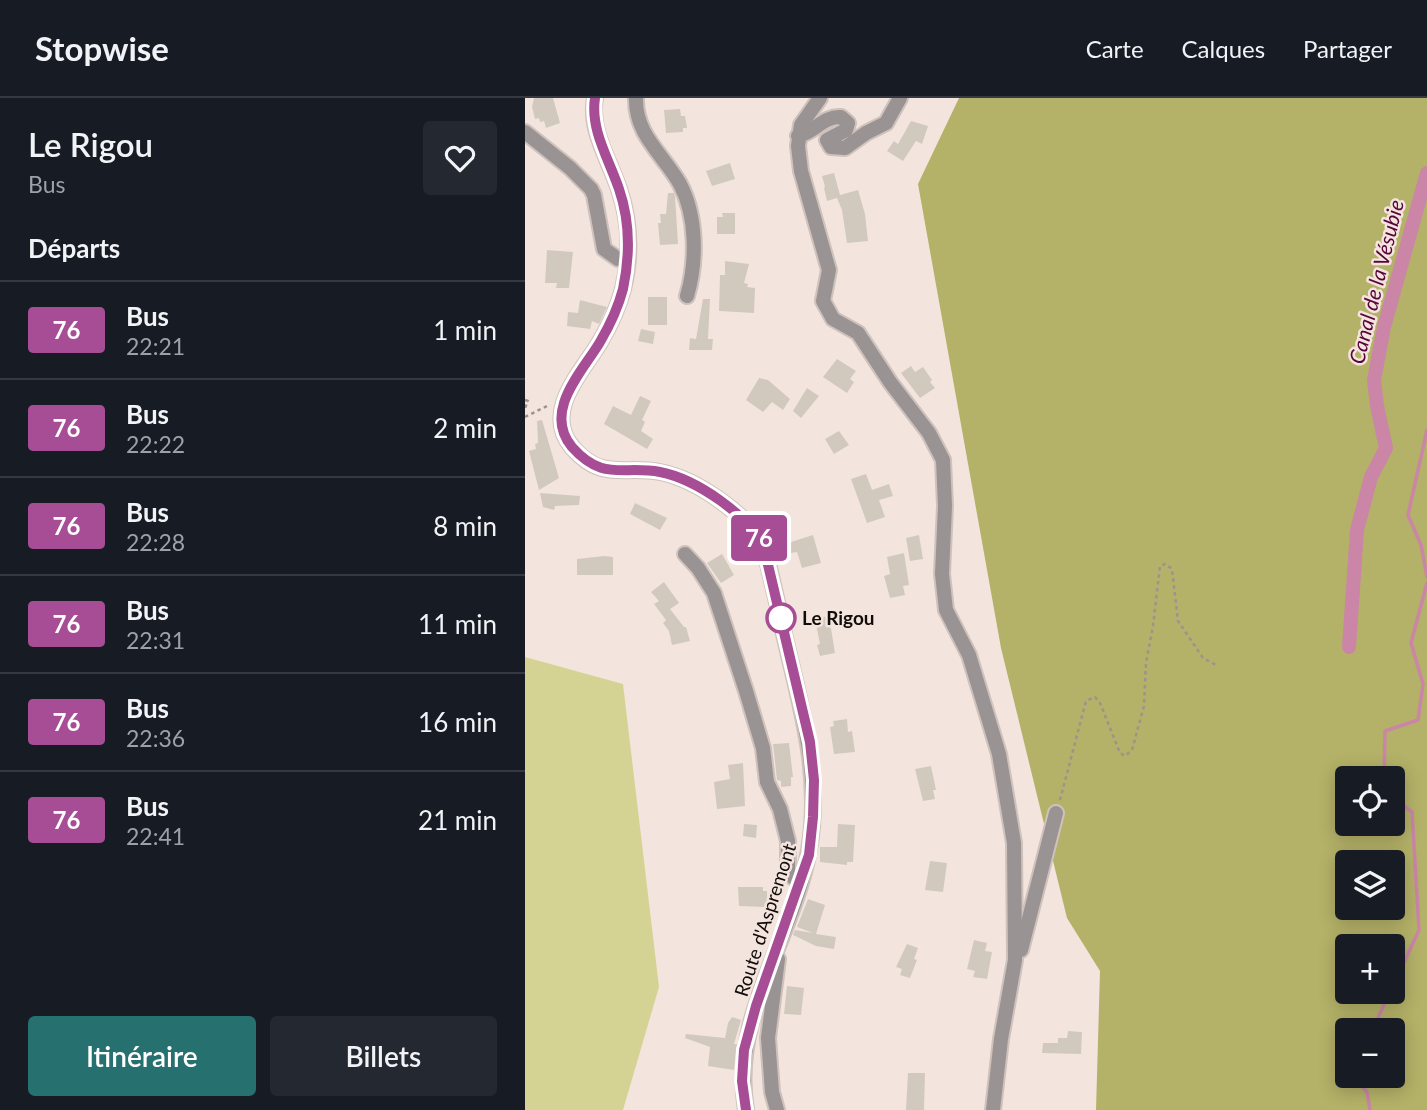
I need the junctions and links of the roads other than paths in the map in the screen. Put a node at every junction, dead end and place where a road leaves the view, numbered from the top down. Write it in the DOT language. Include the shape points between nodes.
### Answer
graph roads {
  1 [pos="596,98"];
  2 [pos="636,98"];
  3 [pos="820,98"];
  4 [pos="900,98"];
  5 [pos="525,132"];
  6 [pos="798,136"];
  7 [pos="627,259"];
  8 [pos="687,296"];
  9 [pos="685,554"];
  10 [pos="1056,813"];
  11 [pos="800,883"];
  12 [pos="775,952"];
  13 [pos="1014,960"];
  14 [pos="746,1110"];
  15 [pos="777,1110"];
  16 [pos="993,1110"];
  1 -- 7 [label="street, Route d'Aspremont" via="594,121 625,209"];
  2 -- 8 [label="street" via="639,124 679,182 690,214 693,276"];
  3 -- 6 [label="street"];
  4 -- 6 [label="street" via="886,123 845,148 831,147 827,140 848,127 841,117 827,118"];
  5 -- 7 [label="street" via="591,189 604,248 618,259"];
  6 -- 13 [label="street" via="800,171 829,270 823,301 833,319 858,333 943,460 946,610 969,655 999,754 1014,843"];
  7 -- 11 [label="street, Route d'Aspremont" via="618,307 565,400 565,436 589,462 613,471 657,471 681,479 738,513 759,537 811,753 811,838"];
  9 -- 11 [label="street" via="714,593 761,741 767,782 780,809 788,841 788,873"];
  10 -- 13 [label="street" via="1021,949"];
  11 -- 12 [label="street, Route d'Aspremont"];
  12 -- 14 [label="street, Route d'Aspremont" via="744,1050"];
  12 -- 15 [label="street" via="779,960 768,1038"];
  13 -- 16 [label="street"];
}
